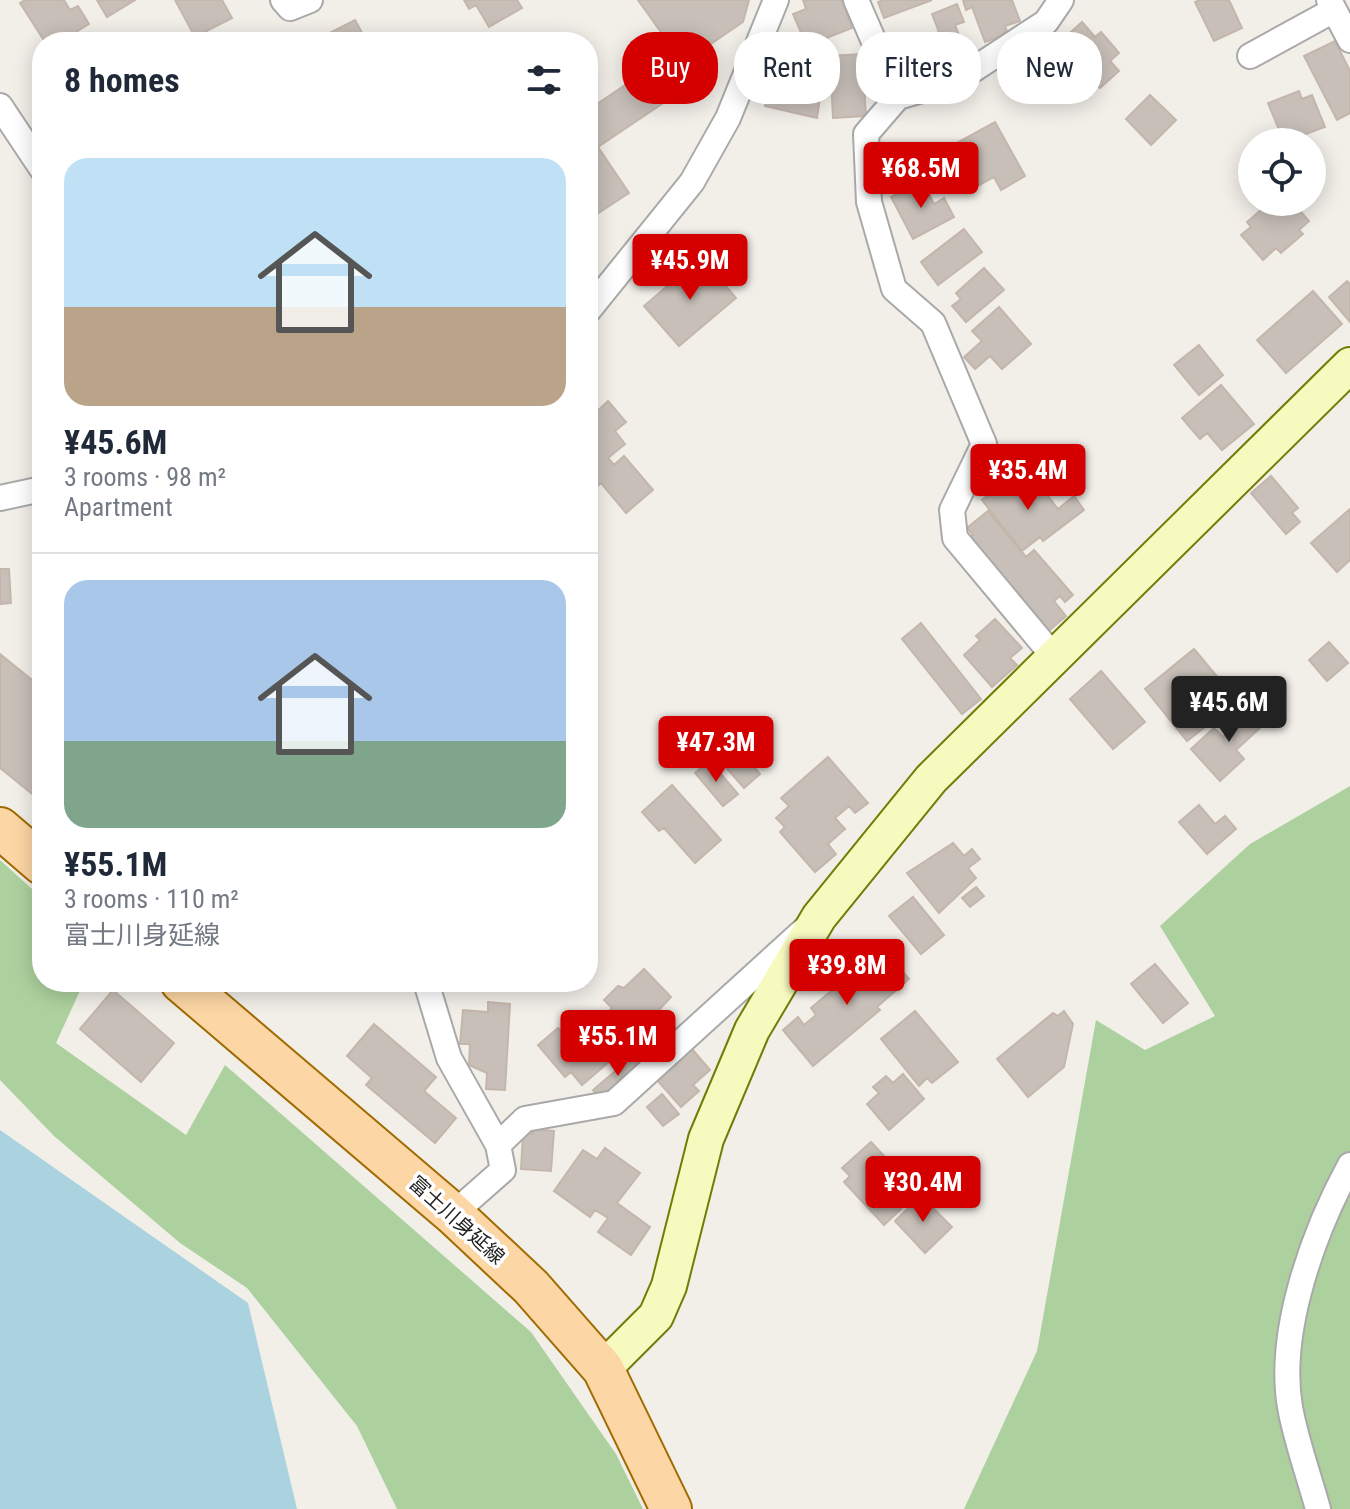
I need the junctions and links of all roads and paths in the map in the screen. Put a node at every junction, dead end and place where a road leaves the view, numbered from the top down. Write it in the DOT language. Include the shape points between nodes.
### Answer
graph roads {
  1 [pos="283,0"];
  2 [pos="310,0"];
  3 [pos="776,0"];
  4 [pos="856,0"];
  5 [pos="1061,0"];
  6 [pos="1331,5"];
  7 [pos="870,32"];
  8 [pos="1350,40"];
  9 [pos="1250,56"];
  10 [pos="981,65"];
  11 [pos="892,104"];
  12 [pos="0,106"];
  13 [pos="32,154"];
  14 [pos="598,299"];
  15 [pos="1350,365"];
  16 [pos="32,491"];
  17 [pos="0,498"];
  18 [pos="1055,658"];
  19 [pos="0,828"];
  20 [pos="32,855"];
  21 [pos="819,917"];
  22 [pos="193,992"];
  23 [pos="429,992"];
  24 [pos="498,1145"];
  25 [pos="1350,1165"];
  26 [pos="453,1214"];
  27 [pos="603,1369"];
  28 [pos="671,1509"];
  29 [pos="1318,1509"];
  1 -- 2 [label="street" via="290,8"];
  3 -- 14 [label="street" via="728,118 692,182"];
  4 -- 7 [label="street"];
  5 -- 10 [label="street" via="1046,22"];
  6 -- 8 [label="street"];
  6 -- 9 [label="street"];
  11 -- 18 [label="street" via="866,134 869,202 894,289 933,323 984,444 952,510 955,538"];
  12 -- 13 [label="street"];
  15 -- 18 [label="street"];
  16 -- 17 [label="street"];
  18 -- 21 [label="street" via="931,779"];
  19 -- 20 [label="main road"];
  21 -- 24 [label="street" via="614,1103 525,1119"];
  21 -- 27 [label="street" via="752,1030 706,1139 669,1286 656,1316"];
  22 -- 26 [label="main road, 富士川身延線"];
  23 -- 24 [label="street" via="449,1058"];
  24 -- 26 [label="street" via="503,1170"];
  25 -- 29 [label="street" via="1334,1193 1294,1307 1288,1352 1290,1406"];
  26 -- 27 [label="main road, 富士川身延線" via="531,1287"];
  27 -- 28 [label="main road, 富士川身延線"];
}
